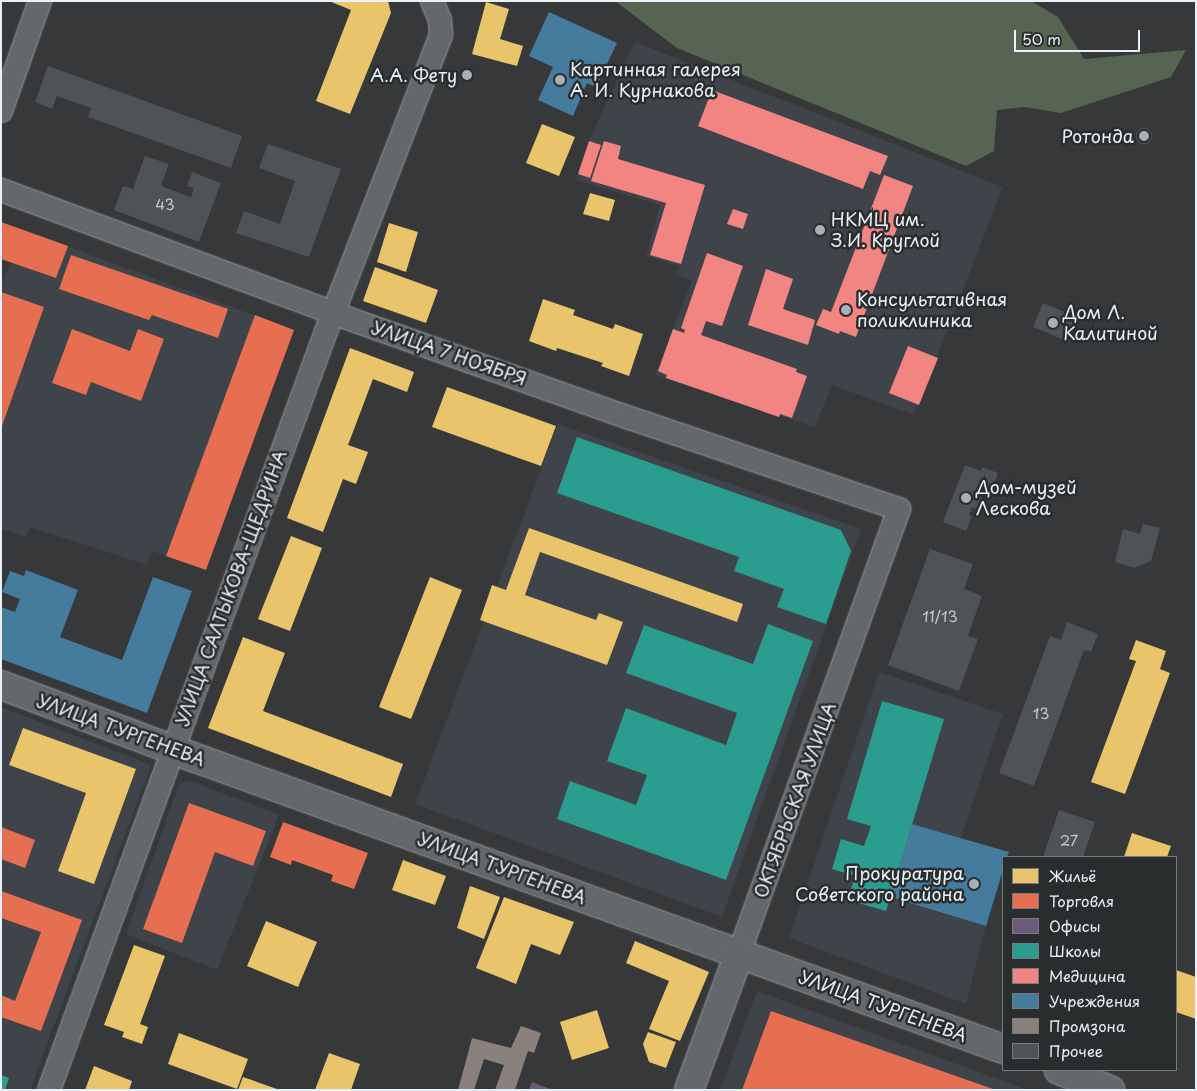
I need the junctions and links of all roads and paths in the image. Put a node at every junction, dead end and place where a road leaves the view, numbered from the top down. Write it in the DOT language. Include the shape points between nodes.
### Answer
graph roads {
  1 [pos="40,1"];
  2 [pos="432,1"];
  3 [pos="1,111"];
  4 [pos="1,190"];
  5 [pos="333,313"];
  6 [pos="899,509"];
  7 [pos="1,685"];
  8 [pos="172,749"];
  9 [pos="740,954"];
  10 [pos="1002,1049"];
  11 [pos="1062,1071"];
  12 [pos="49,1090"];
  13 [pos="689,1090"];
  14 [pos="1110,1090"];
  1 -- 3 [label="street"];
  2 -- 5 [label="street, УЛИЦА САЛТЫКОВА-ЩЕДРИНА" via="440,20 441,36"];
  4 -- 5 [label="street, УЛИЦА 7 НОЯБРЯ"];
  5 -- 6 [label="street, УЛИЦА 7 НОЯБРЯ"];
  5 -- 8 [label="street, УЛИЦА САЛТЫКОВА-ЩЕДРИНА"];
  6 -- 9 [label="street, ОКТЯБРЬСКАЯ УЛИЦА"];
  7 -- 8 [label="main road, УЛИЦА ТУРГЕНЕВА"];
  8 -- 9 [label="main road, УЛИЦА ТУРГЕНЕВА"];
  8 -- 12 [label="street, УЛИЦА САЛТЫКОВА-ЩЕДРИНА"];
  9 -- 10 [label="main road, УЛИЦА ТУРГЕНЕВА"];
  9 -- 13 [label="main road, ОКТЯБРЬСКАЯ УЛИЦА"];
  11 -- 14 [label="main road"];
}
